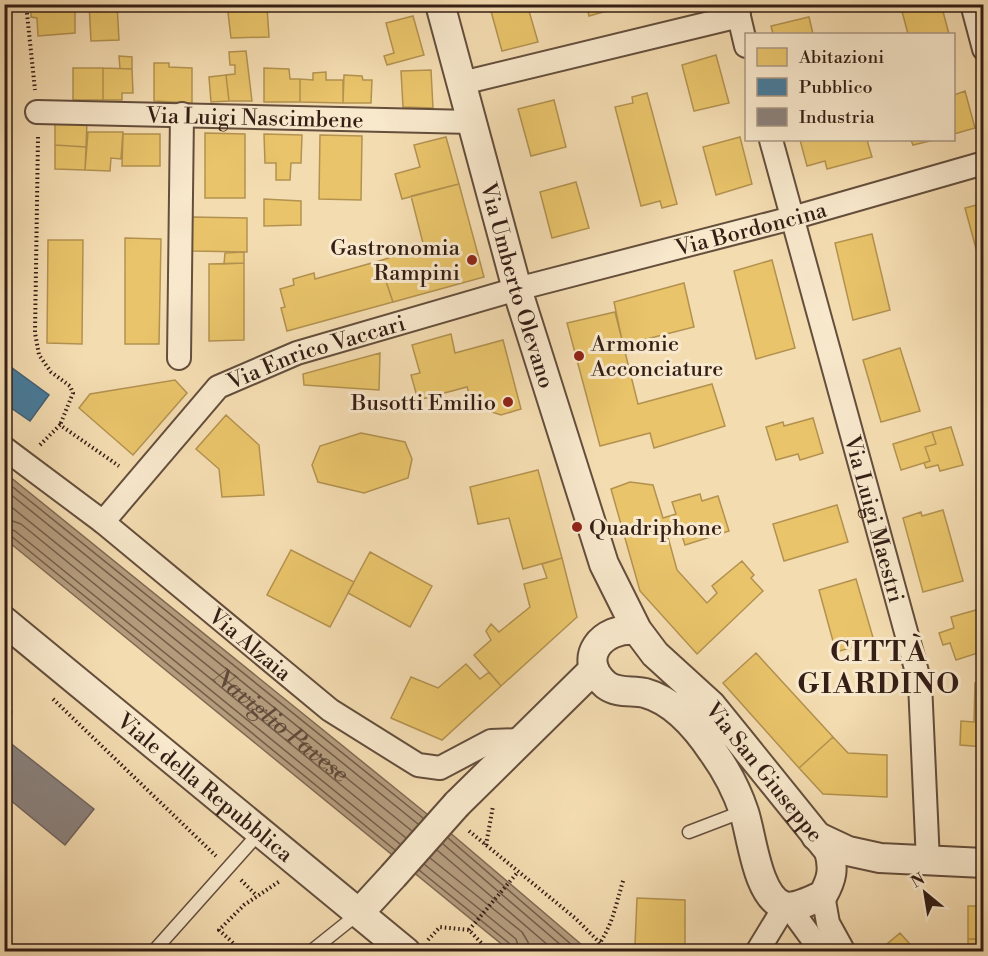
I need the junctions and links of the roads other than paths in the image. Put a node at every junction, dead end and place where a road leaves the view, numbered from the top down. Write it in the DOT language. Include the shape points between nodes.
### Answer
graph roads {
  1 [pos="441,4"];
  2 [pos="972,4"];
  3 [pos="737,10"];
  4 [pos="745,39"];
  5 [pos="984,49"];
  6 [pos="462,83"];
  7 [pos="37,111"];
  8 [pos="182,114"];
  9 [pos="472,122"];
  10 [pos="771,141"];
  11 [pos="984,163"];
  12 [pos="792,218"];
  13 [pos="517,289"];
  14 [pos="179,358"];
  15 [pos="4,448"];
  16 [pos="103,522"];
  17 [pos="604,564"];
  18 [pos="4,621"];
  19 [pos="637,630"];
  20 [pos="609,633"];
  21 [pos="594,669"];
  22 [pos="520,740"];
  23 [pos="744,811"];
  24 [pos="260,832"];
  25 [pos="689,832"];
  26 [pos="816,836"];
  27 [pos="880,858"];
  28 [pos="928,862"];
  29 [pos="984,863"];
  30 [pos="827,887"];
  31 [pos="787,906"];
  32 [pos="359,913"];
  33 [pos="314,949"];
  34 [pos="153,951"];
  35 [pos="406,951"];
  36 [pos="757,951"];
  37 [pos="822,951"];
  38 [pos="844,951"];
  1 -- 6 [label="street, Via Umberto Olevano"];
  2 -- 5 [label="street"];
  3 -- 4 [label="street"];
  3 -- 6 [label="street"];
  6 -- 9 [label="street, Via Umberto Olevano"];
  7 -- 8 [label="street, Via Luigi Nascimbene"];
  8 -- 9 [label="street, Via Luigi Nascimbene"];
  8 -- 14 [label="street"];
  9 -- 13 [label="street, Via Umberto Olevano"];
  10 -- 12 [label="street, Via Luigi Maestri"];
  11 -- 12 [label="street, Via Bordoncina"];
  12 -- 13 [label="street, Via Bordoncina"];
  12 -- 28 [label="street, Via Luigi Maestri" via="920,683"];
  13 -- 16 [label="street, Via Enrico Vaccari" via="297,353 218,387"];
  13 -- 17 [label="street, Via Umberto Olevano"];
  15 -- 16 [label="street, Via Alzaia"];
  16 -- 22 [label="street, Via Alzaia" via="330,710 418,765 440,768 490,741"];
  17 -- 19 [label="street, Via Umberto Olevano"];
  17 -- 20 [label="street, Via Umberto Olevano"];
  18 -- 24 [label="street, Viale della Repubblica"];
  19 -- 20 [label="street" via="623,628"];
  19 -- 26 [label="street, Via San Giuseppe" via="655,654 711,705"];
  20 -- 21 [label="street" via="593,655"];
  21 -- 22 [label="street"];
  21 -- 23 [label="street, Via San Giuseppe" via="609,687 644,693 666,701 679,712 712,750"];
  22 -- 32 [label="street, bridge" via="459,814"];
  23 -- 25 [label="lane"];
  23 -- 31 [label="street, Via San Giuseppe" via="760,877 778,903"];
  24 -- 32 [label="street, Viale della Repubblica"];
  24 -- 34 [label="lane"];
  26 -- 27 [label="street" via="848,851"];
  26 -- 30 [label="street, Via San Giuseppe" via="829,851 833,864"];
  27 -- 28 [label="street"];
  27 -- 30 [label="street"];
  28 -- 29 [label="street"];
  30 -- 31 [label="street"];
  30 -- 38 [label="street" via="828,923"];
  31 -- 36 [label="street"];
  31 -- 37 [label="street"];
  32 -- 33 [label="lane"];
  32 -- 35 [label="street, Viale della Repubblica"];
}
